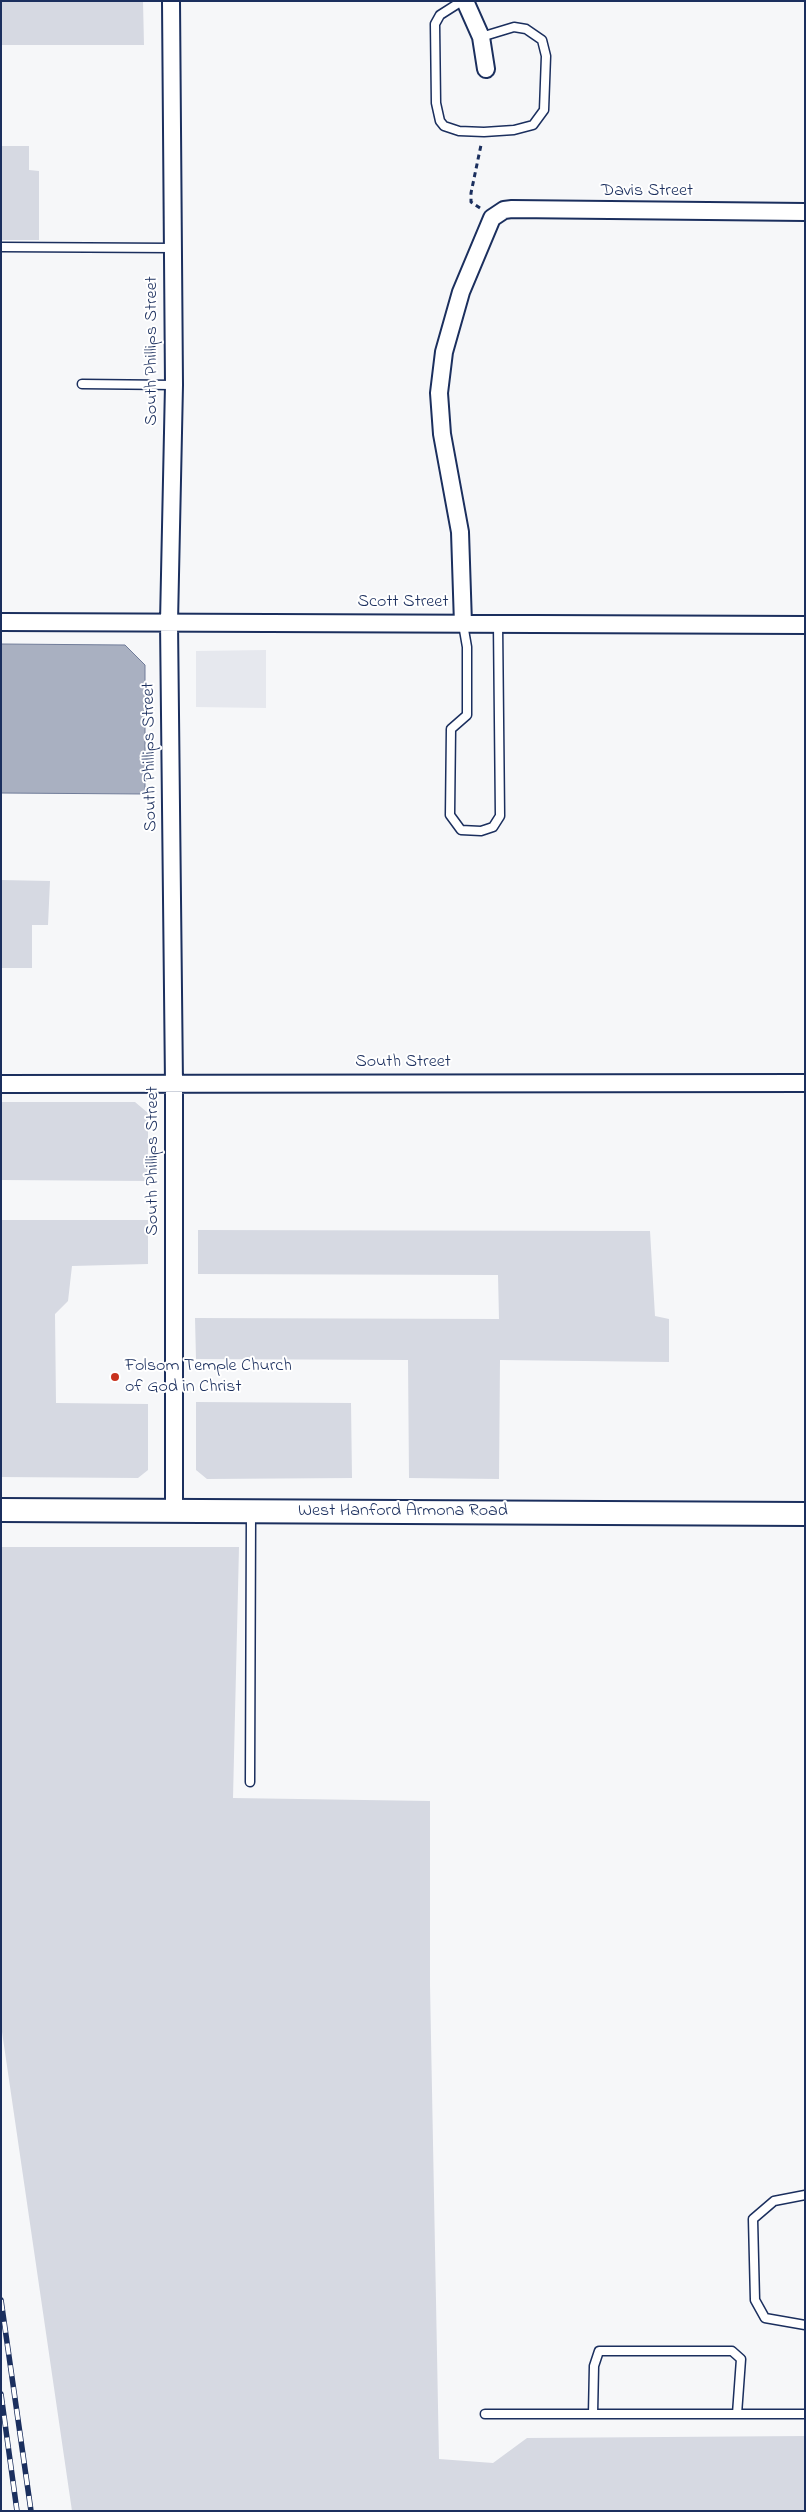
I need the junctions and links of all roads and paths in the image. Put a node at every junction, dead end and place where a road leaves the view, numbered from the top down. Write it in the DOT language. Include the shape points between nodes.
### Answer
graph roads {
  1 [pos="171,1"];
  2 [pos="464,1"];
  3 [pos="481,37"];
  4 [pos="486,69"];
  5 [pos="484,132"];
  6 [pos="805,212"];
  7 [pos="492,218"];
  8 [pos="1,247"];
  9 [pos="173,248"];
  10 [pos="82,384"];
  11 [pos="174,385"];
  12 [pos="1,622"];
  13 [pos="170,622"];
  14 [pos="463,624"];
  15 [pos="498,624"];
  16 [pos="805,625"];
  17 [pos="174,1083"];
  18 [pos="805,1083"];
  19 [pos="1,1084"];
  20 [pos="1,1510"];
  21 [pos="174,1512"];
  22 [pos="252,1512"];
  23 [pos="805,1514"];
  24 [pos="250,1782"];
  25 [pos="805,2195"];
  26 [pos="805,2324"];
  27 [pos="485,2414"];
  28 [pos="593,2414"];
  29 [pos="737,2414"];
  30 [pos="805,2414"];
  1 -- 9 [label="street, South Phillips Street"];
  2 -- 3 [label="street"];
  2 -- 5 [label="lane" via="440,15 434,24 436,104 444,126 459,131"];
  3 -- 4 [label="street"];
  3 -- 5 [label="lane" via="514,26 526,29 542,40 546,56 542,115 526,128"];
  5 -- 7 [label="path" via="471,202"];
  6 -- 7 [label="street, Davis Street" via="504,210"];
  7 -- 14 [label="street" via="461,292 444,352 439,393 442,434 460,532"];
  8 -- 9 [label="lane"];
  9 -- 11 [label="street, South Phillips Street"];
  10 -- 11 [label="lane"];
  11 -- 13 [label="street, South Phillips Street"];
  12 -- 13 [label="street, Scott Street"];
  13 -- 14 [label="street, Scott Street"];
  13 -- 17 [label="street, South Phillips Street"];
  14 -- 15 [label="street, Scott Street"];
  14 -- 15 [label="lane" via="467,647 467,715 451,729 450,814 461,830 481,831 493,828 500,816"];
  15 -- 16 [label="street, Scott Street"];
  17 -- 18 [label="street, South Street"];
  17 -- 19 [label="street, South Street"];
  17 -- 21 [label="street, South Phillips Street"];
  20 -- 21 [label="main road, West Hanford Armona Road"];
  21 -- 22 [label="main road, West Hanford Armona Road"];
  22 -- 23 [label="main road, West Hanford Armona Road"];
  22 -- 24 [label="lane"];
  25 -- 26 [label="lane" via="774,2201 753,2219 756,2300 765,2318"];
  27 -- 28 [label="lane"];
  28 -- 29 [label="lane"];
  28 -- 29 [label="lane" via="594,2366 600,2351 732,2351 741,2359"];
  29 -- 30 [label="lane"];
}
